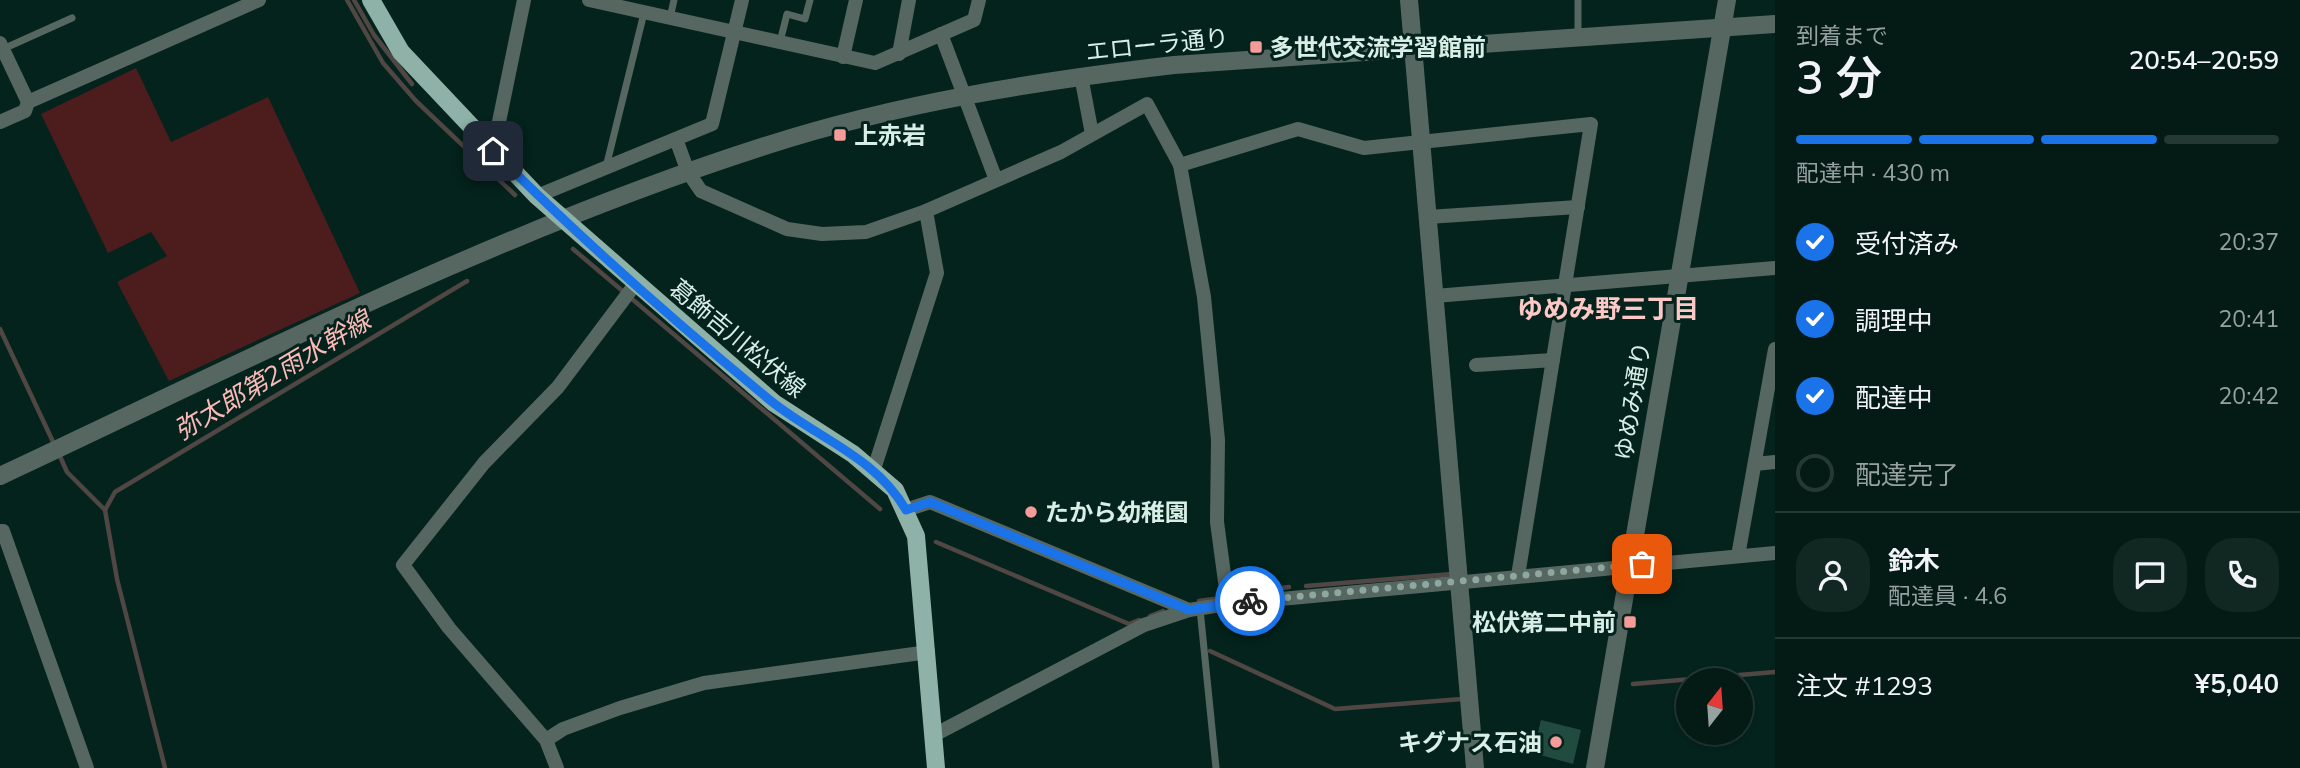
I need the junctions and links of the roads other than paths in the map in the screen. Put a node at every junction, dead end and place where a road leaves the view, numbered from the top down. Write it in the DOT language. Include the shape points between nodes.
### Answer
graph roads {
  1 [pos="259,0"];
  2 [pos="371,0"];
  3 [pos="524,0"];
  4 [pos="589,0"];
  5 [pos="674,0"];
  6 [pos="742,0"];
  7 [pos="810,0"];
  8 [pos="856,0"];
  9 [pos="909,0"];
  10 [pos="979,0"];
  11 [pos="1409,0"];
  12 [pos="1578,0"];
  13 [pos="1727,0"];
  14 [pos="239,4"];
  15 [pos="629,4"];
  16 [pos="645,13"];
  17 [pos="72,18"];
  18 [pos="670,19"];
  19 [pos="1775,24"];
  20 [pos="1722,27"];
  21 [pos="736,33"];
  22 [pos="941,34"];
  23 [pos="1578,36"];
  24 [pos="780,43"];
  25 [pos="1414,47"];
  26 [pos="2,52"];
  27 [pos="899,54"];
  28 [pos="843,57"];
  29 [pos="1081,76"];
  30 [pos="962,97"];
  31 [pos="28,102"];
  32 [pos="0,122"];
  33 [pos="1092,134"];
  34 [pos="676,139"];
  35 [pos="1422,142"];
  36 [pos="493,151"];
  37 [pos="1180,165"];
  38 [pos="606,167"];
  39 [pos="688,172"];
  40 [pos="996,180"];
  41 [pos="537,196"];
  42 [pos="1578,207"];
  43 [pos="926,211"];
  44 [pos="1428,217"];
  45 [pos="564,220"];
  46 [pos="1775,268"];
  47 [pos="1678,274"];
  48 [pos="636,283"];
  49 [pos="1566,284"];
  50 [pos="1435,296"];
  51 [pos="1775,349"];
  52 [pos="1553,360"];
  53 [pos="1476,365"];
  54 [pos="1773,369"];
  55 [pos="1775,462"];
  56 [pos="1755,464"];
  57 [pos="874,470"];
  58 [pos="0,476"];
  59 [pos="906,510"];
  60 [pos="0,531"];
  61 [pos="1775,553"];
  62 [pos="1738,556"];
  63 [pos="1630,565"];
  64 [pos="1518,576"];
  65 [pos="1459,581"];
  66 [pos="1228,604"];
  67 [pos="1195,609"];
  68 [pos="928,652"];
  69 [pos="934,735"];
  70 [pos="546,740"];
  71 [pos="87,768"];
  72 [pos="557,768"];
  73 [pos="936,768"];
  74 [pos="1216,768"];
  75 [pos="1475,768"];
  76 [pos="1595,768"];
  1 -- 14 [label="street"];
  2 -- 36 [label="main road, 葛飾吉川松伏線" via="401,52"];
  3 -- 36 [label="street"];
  4 -- 15 [label="street"];
  5 -- 18 [label="lane"];
  6 -- 21 [label="street"];
  7 -- 24 [label="lane" via="805,19 787,14"];
  8 -- 28 [label="street"];
  9 -- 27 [label="street"];
  10 -- 22 [label="street" via="974,20"];
  11 -- 25 [label="street"];
  12 -- 23 [label="lane"];
  13 -- 20 [label="street, ゆめみ通り"];
  14 -- 31 [label="street"];
  15 -- 16 [label="street"];
  16 -- 18 [label="street"];
  16 -- 38 [label="lane"];
  17 -- 26 [label="lane"];
  18 -- 21 [label="street"];
  19 -- 20 [label="street, エローラ通り"];
  20 -- 23 [label="street, エローラ通り"];
  20 -- 47 [label="street, ゆめみ通り"];
  21 -- 24 [label="street"];
  21 -- 34 [label="street" via="712,124"];
  22 -- 27 [label="street"];
  22 -- 30 [label="street"];
  23 -- 25 [label="street, エローラ通り"];
  24 -- 28 [label="street"];
  25 -- 29 [label="street, エローラ通り"];
  25 -- 35 [label="street"];
  26 -- 31 [label="street"];
  27 -- 28 [label="street" via="875,63"];
  29 -- 30 [label="street, エローラ通り"];
  29 -- 33 [label="street"];
  30 -- 39 [label="street, エローラ通り" via="771,144"];
  30 -- 40 [label="street"];
  31 -- 32 [label="street" via="25,111"];
  33 -- 37 [label="street" via="1147,104"];
  33 -- 40 [label="street"];
  34 -- 38 [label="street"];
  34 -- 39 [label="street"];
  35 -- 37 [label="street" via="1364,149 1298,128"];
  35 -- 42 [label="street" via="1591,124"];
  35 -- 44 [label="street"];
  36 -- 41 [label="main road, 葛飾吉川松伏線"];
  37 -- 66 [label="street" via="1204,297 1218,440 1217,522"];
  38 -- 41 [label="street"];
  39 -- 43 [label="street" via="701,191 799,231 866,232"];
  39 -- 45 [label="street, エローラ通り"];
  40 -- 43 [label="street"];
  41 -- 45 [label="main road, 葛飾吉川松伏線"];
  42 -- 44 [label="street"];
  42 -- 49 [label="street"];
  43 -- 57 [label="street" via="937,273"];
  44 -- 50 [label="street"];
  45 -- 48 [label="main road, 葛飾吉川松伏線"];
  45 -- 58 [label="street, エローラ通り" via="374,299"];
  46 -- 47 [label="street"];
  47 -- 49 [label="street"];
  47 -- 63 [label="street, ゆめみ通り"];
  48 -- 57 [label="main road, 葛飾吉川松伏線" via="774,403"];
  48 -- 70 [label="street" via="558,387 484,463 403,565 449,628"];
  49 -- 50 [label="street"];
  49 -- 52 [label="street"];
  50 -- 65 [label="street"];
  51 -- 54 [label="street"];
  52 -- 53 [label="street"];
  52 -- 64 [label="street"];
  54 -- 56 [label="street"];
  55 -- 56 [label="street"];
  56 -- 62 [label="street"];
  57 -- 59 [label="main road, 葛飾吉川松伏線" via="895,490"];
  59 -- 67 [label="street" via="930,502"];
  59 -- 68 [label="main road, 葛飾吉川松伏線" via="916,536"];
  60 -- 71 [label="street"];
  61 -- 62 [label="street"];
  62 -- 63 [label="street"];
  63 -- 64 [label="street"];
  63 -- 76 [label="street, ゆめみ通り"];
  64 -- 65 [label="street"];
  65 -- 66 [label="street"];
  65 -- 75 [label="street"];
  66 -- 67 [label="street"];
  67 -- 69 [label="street" via="1144,625"];
  67 -- 74 [label="lane"];
  68 -- 69 [label="main road, 葛飾吉川松伏線"];
  68 -- 70 [label="street" via="704,683 620,708"];
  69 -- 73 [label="main road, 葛飾吉川松伏線"];
  70 -- 72 [label="street"];
}
